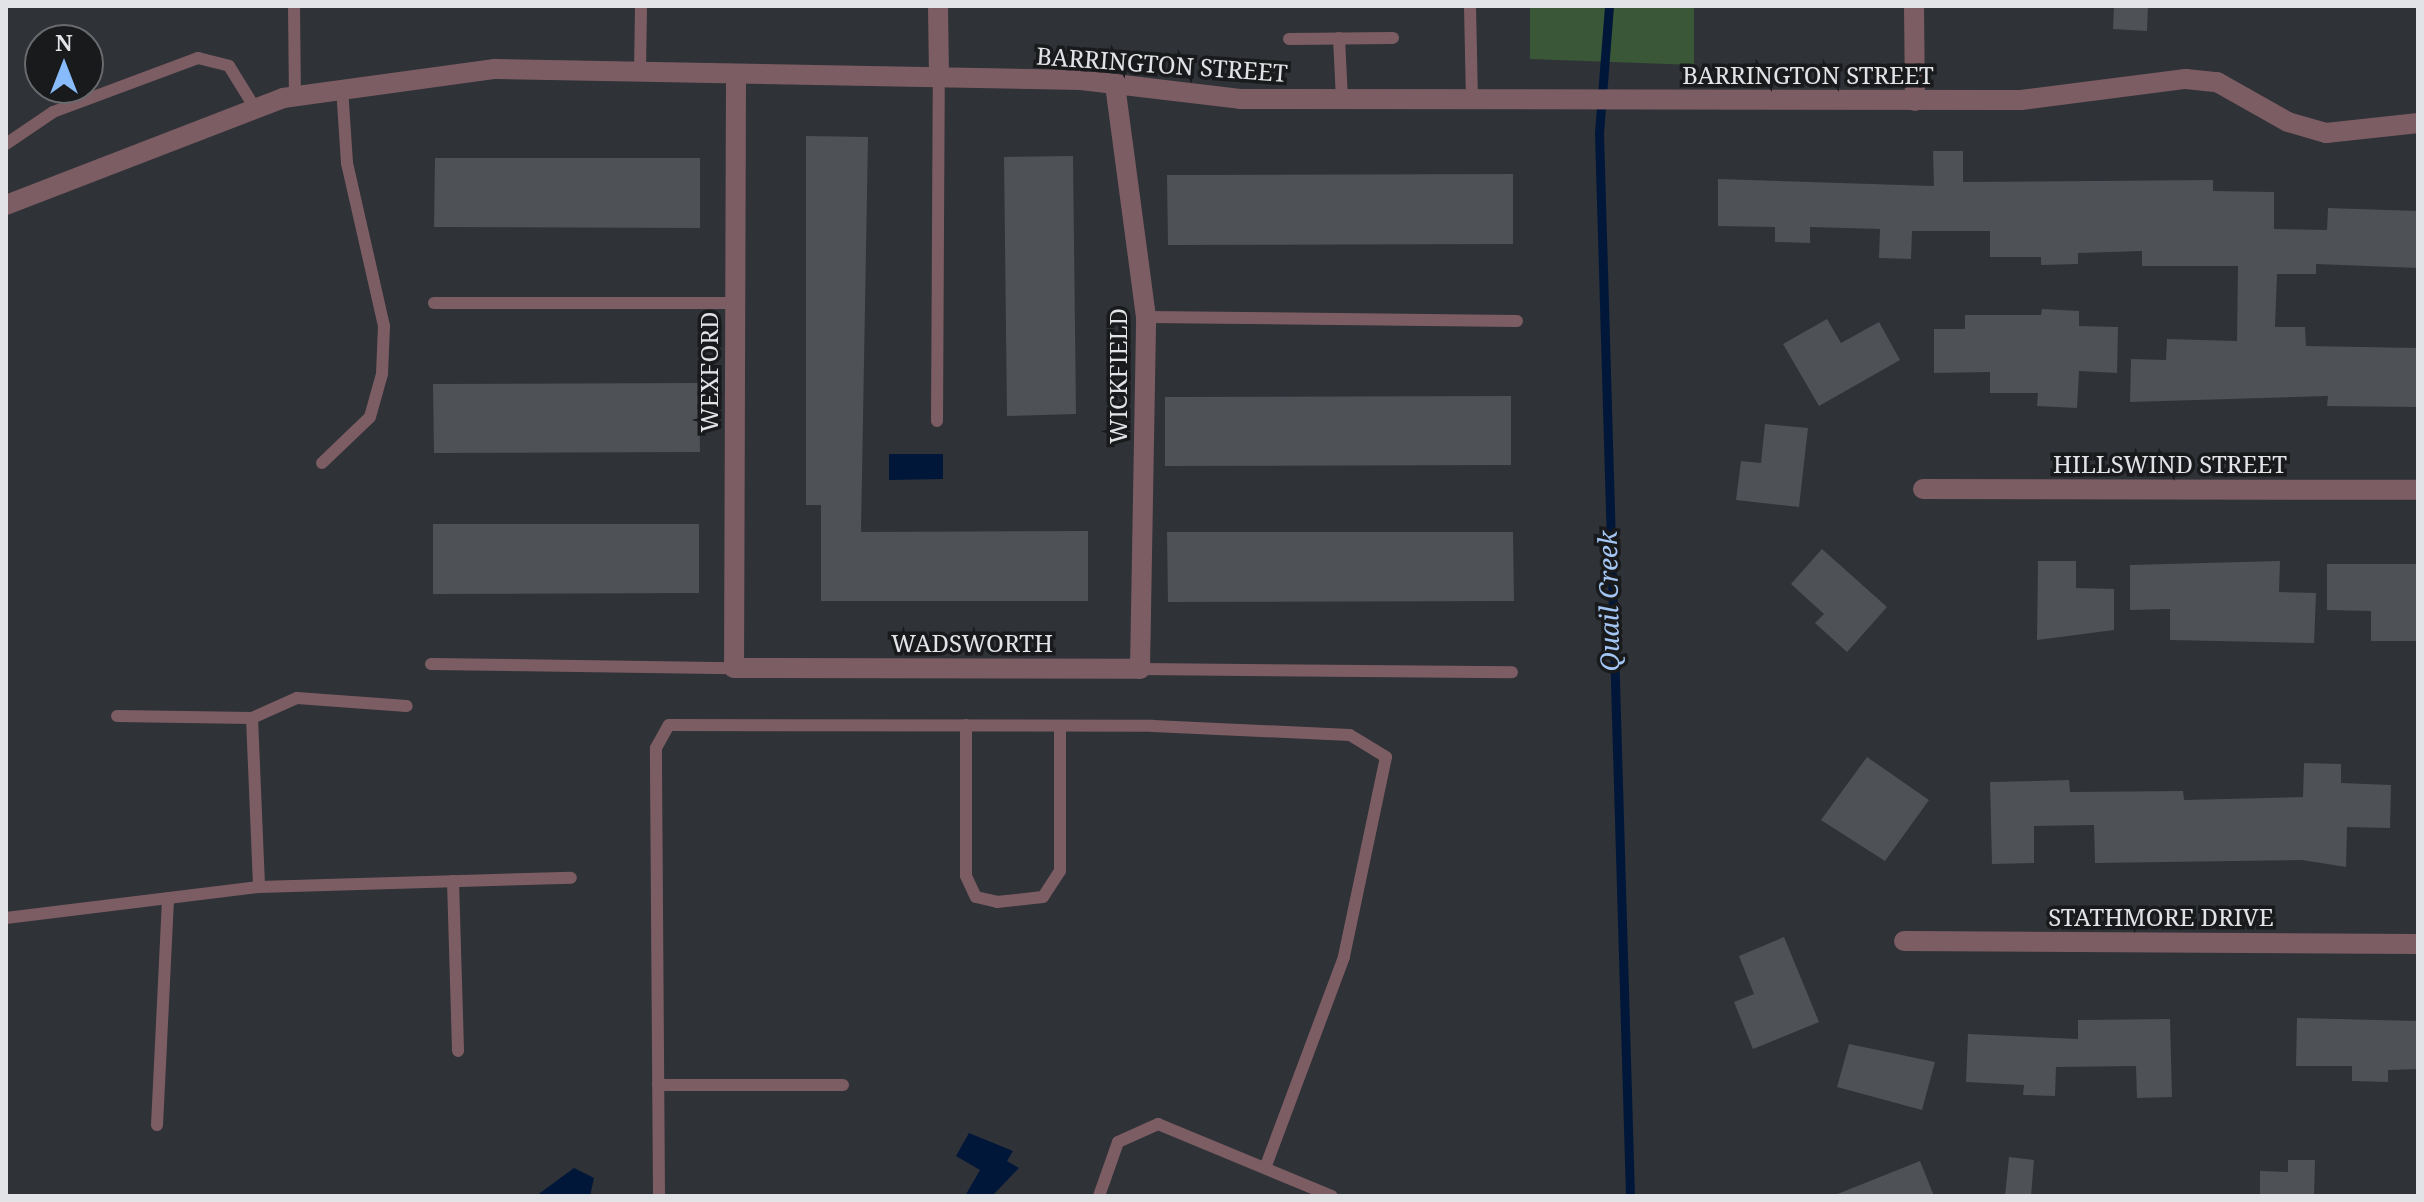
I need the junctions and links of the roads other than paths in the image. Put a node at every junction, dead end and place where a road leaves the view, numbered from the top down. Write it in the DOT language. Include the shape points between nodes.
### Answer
graph roads {
  1 [pos="294,6"];
  2 [pos="641,6"];
  3 [pos="938,6"];
  4 [pos="1470,6"];
  5 [pos="1914,6"];
  6 [pos="1339,38"];
  7 [pos="1393,38"];
  8 [pos="1289,39"];
  9 [pos="640,71"];
  10 [pos="736,76"];
  11 [pos="939,78"];
  12 [pos="1115,84"];
  13 [pos="342,87"];
  14 [pos="295,96"];
  15 [pos="1342,99"];
  16 [pos="1472,100"];
  17 [pos="1915,101"];
  18 [pos="255,108"];
  19 [pos="2418,123"];
  20 [pos="6,144"];
  21 [pos="6,205"];
  22 [pos="434,303"];
  23 [pos="735,303"];
  24 [pos="1146,317"];
  25 [pos="1517,321"];
  26 [pos="937,421"];
  27 [pos="322,463"];
  28 [pos="1923,489"];
  29 [pos="2418,490"];
  30 [pos="431,664"];
  31 [pos="734,668"];
  32 [pos="1140,669"];
  33 [pos="1512,672"];
  34 [pos="407,706"];
  35 [pos="117,716"];
  36 [pos="252,718"];
  37 [pos="966,725"];
  38 [pos="1060,726"];
  39 [pos="571,878"];
  40 [pos="453,881"];
  41 [pos="259,887"];
  42 [pos="168,898"];
  43 [pos="6,918"];
  44 [pos="1904,941"];
  45 [pos="2418,944"];
  46 [pos="458,1051"];
  47 [pos="658,1085"];
  48 [pos="843,1085"];
  49 [pos="157,1125"];
  50 [pos="1265,1168"];
  51 [pos="659,1196"];
  52 [pos="1099,1196"];
  53 [pos="1332,1196"];
  1 -- 14 [label="lane"];
  2 -- 9 [label="lane"];
  3 -- 11 [label="street"];
  4 -- 16 [label="lane"];
  5 -- 17 [label="street"];
  6 -- 7 [label="lane"];
  6 -- 8 [label="lane"];
  6 -- 15 [label="lane"];
  9 -- 10 [label="street, BARRINGTON STREET"];
  9 -- 13 [label="street, BARRINGTON STREET" via="495,69"];
  10 -- 11 [label="street, BARRINGTON STREET"];
  10 -- 23 [label="street, WEXFORD"];
  11 -- 12 [label="street, BARRINGTON STREET"];
  11 -- 26 [label="lane"];
  12 -- 15 [label="street, BARRINGTON STREET" via="1210,97"];
  12 -- 24 [label="street, WICKFIELD"];
  13 -- 14 [label="street, BARRINGTON STREET"];
  13 -- 27 [label="lane" via="347,163 384,326 382,374 370,417"];
  14 -- 18 [label="street, BARRINGTON STREET"];
  15 -- 16 [label="street, BARRINGTON STREET"];
  16 -- 17 [label="street, BARRINGTON STREET"];
  17 -- 19 [label="street, BARRINGTON STREET" via="2021,100 2186,79 2217,82 2288,122 2326,133"];
  18 -- 20 [label="lane" via="229,66 198,58 53,112"];
  18 -- 21 [label="street, BARRINGTON STREET"];
  22 -- 23 [label="lane"];
  23 -- 31 [label="street, WEXFORD"];
  24 -- 25 [label="lane"];
  24 -- 32 [label="street, WICKFIELD"];
  28 -- 29 [label="street, HILLSWIND STREET"];
  30 -- 31 [label="lane, WADSWORTH"];
  31 -- 32 [label="street, WADSWORTH"];
  32 -- 33 [label="lane, WADSWORTH"];
  34 -- 36 [label="lane" via="297,698"];
  35 -- 36 [label="lane"];
  36 -- 41 [label="lane"];
  37 -- 38 [label="lane"];
  37 -- 38 [label="lane" via="966,876 976,897 997,902 1043,897 1060,871"];
  37 -- 47 [label="lane" via="669,725 656,748"];
  38 -- 50 [label="lane" via="1350,735 1386,757 1344,957"];
  39 -- 40 [label="lane"];
  40 -- 41 [label="lane"];
  40 -- 46 [label="lane"];
  41 -- 42 [label="lane"];
  42 -- 43 [label="lane"];
  42 -- 49 [label="lane"];
  44 -- 45 [label="street, STATHMORE DRIVE"];
  47 -- 48 [label="lane"];
  47 -- 51 [label="lane"];
  50 -- 52 [label="lane" via="1158,1124 1118,1142"];
  50 -- 53 [label="lane"];
}
